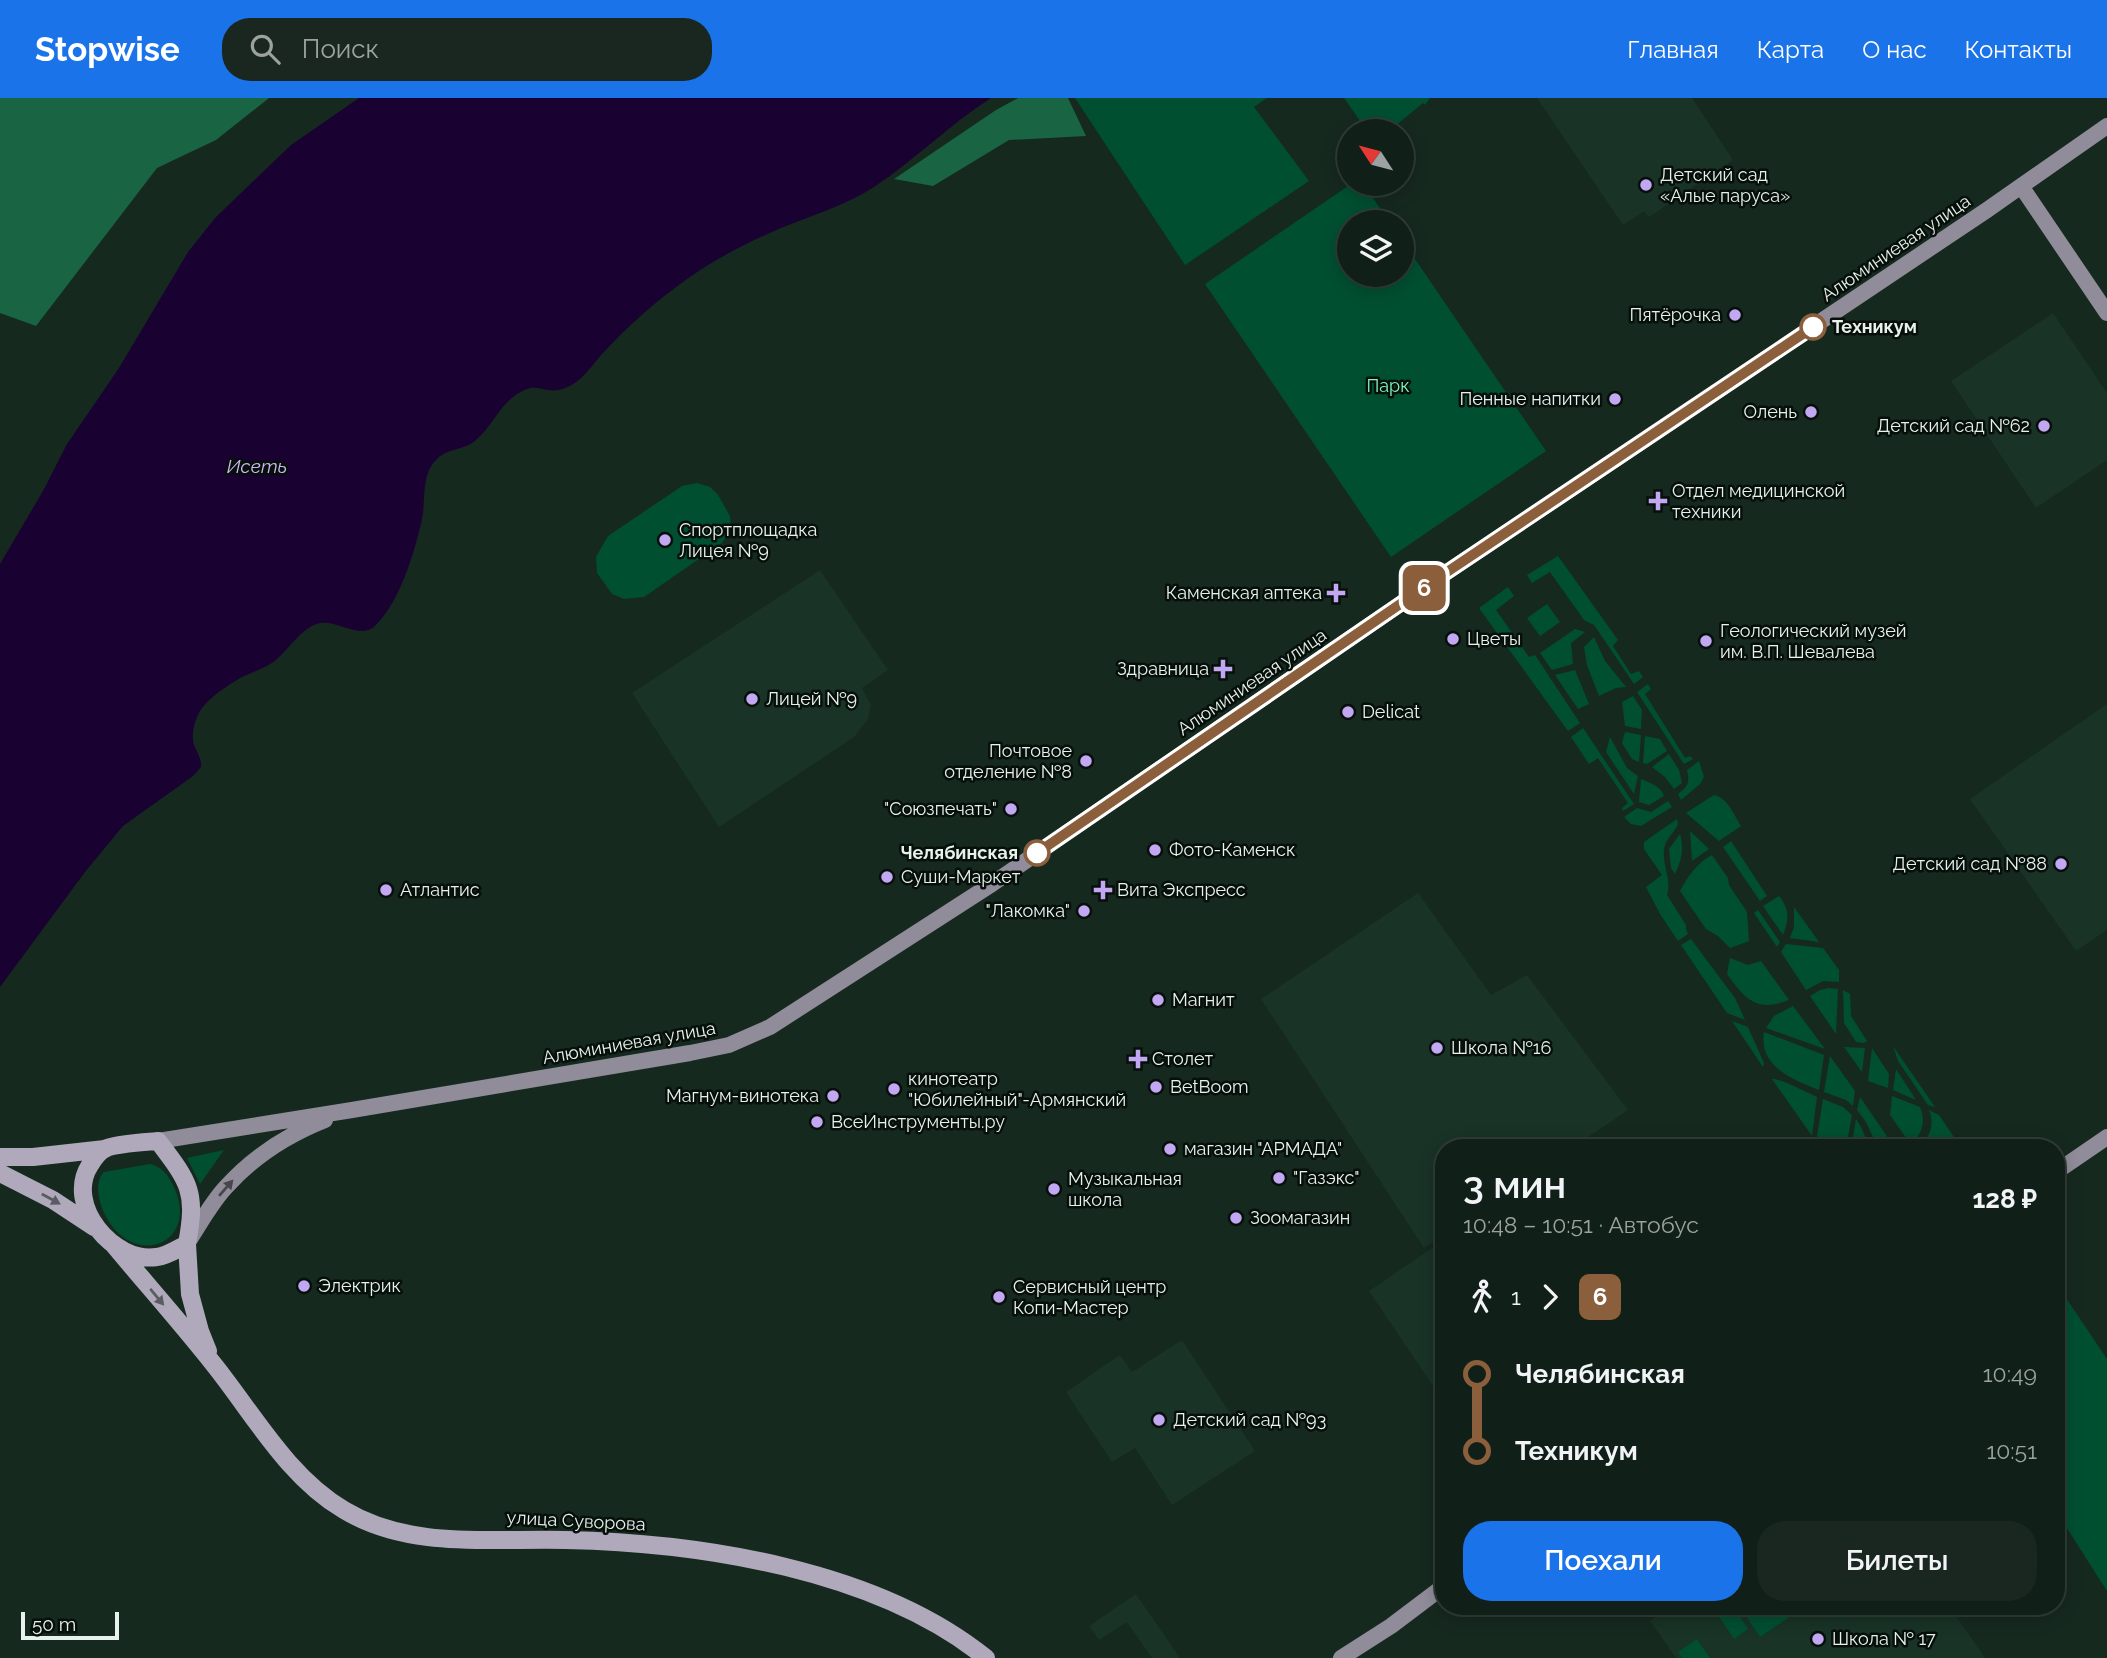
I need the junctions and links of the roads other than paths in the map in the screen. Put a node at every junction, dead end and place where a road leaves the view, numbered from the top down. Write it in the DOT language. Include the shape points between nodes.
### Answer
graph roads {
  1 [pos="2107,126"];
  2 [pos="2021,186"];
  3 [pos="2107,313"];
  4 [pos="352,1110"];
  5 [pos="2107,1137"];
  6 [pos="158,1140"];
  7 [pos="105,1149"];
  8 [pos="0,1157"];
  9 [pos="2065,1166"];
  10 [pos="0,1173"];
  11 [pos="98,1230"];
  12 [pos="113,1244"];
  13 [pos="187,1244"];
  14 [pos="213,1364"];
  15 [pos="1435,1592"];
  16 [pos="986,1658"];
  17 [pos="1340,1658"];
  1 -- 2 [label="main road, Алюминиевая улица"];
  2 -- 3 [label="main road"];
  2 -- 4 [label="main road, Алюминиевая улица" via="992,884 770,1027 729,1045 690,1053"];
  4 -- 6 [label="main road"];
  13 -- 4 [label="main road, one-way" via="224,1189 258,1157 315,1124"];
  5 -- 9 [label="main road"];
  6 -- 7 [label="main road"];
  6 -- 13 [label="main road" via="182,1174 191,1199"];
  7 -- 8 [label="main road"];
  7 -- 11 [label="main road" via="87,1170 83,1189"];
  10 -- 11 [label="main road, one-way"];
  11 -- 12 [label="main road"];
  12 -- 13 [label="main road" via="146,1258"];
  12 -- 14 [label="main road, one-way"];
  13 -- 14 [label="main road" via="190,1294"];
  14 -- 16 [label="main road, улица Суворова" via="275,1446 312,1486 345,1511 381,1528 431,1538 687,1548 791,1568 869,1591 929,1621"];
  15 -- 17 [label="main road"];
}
